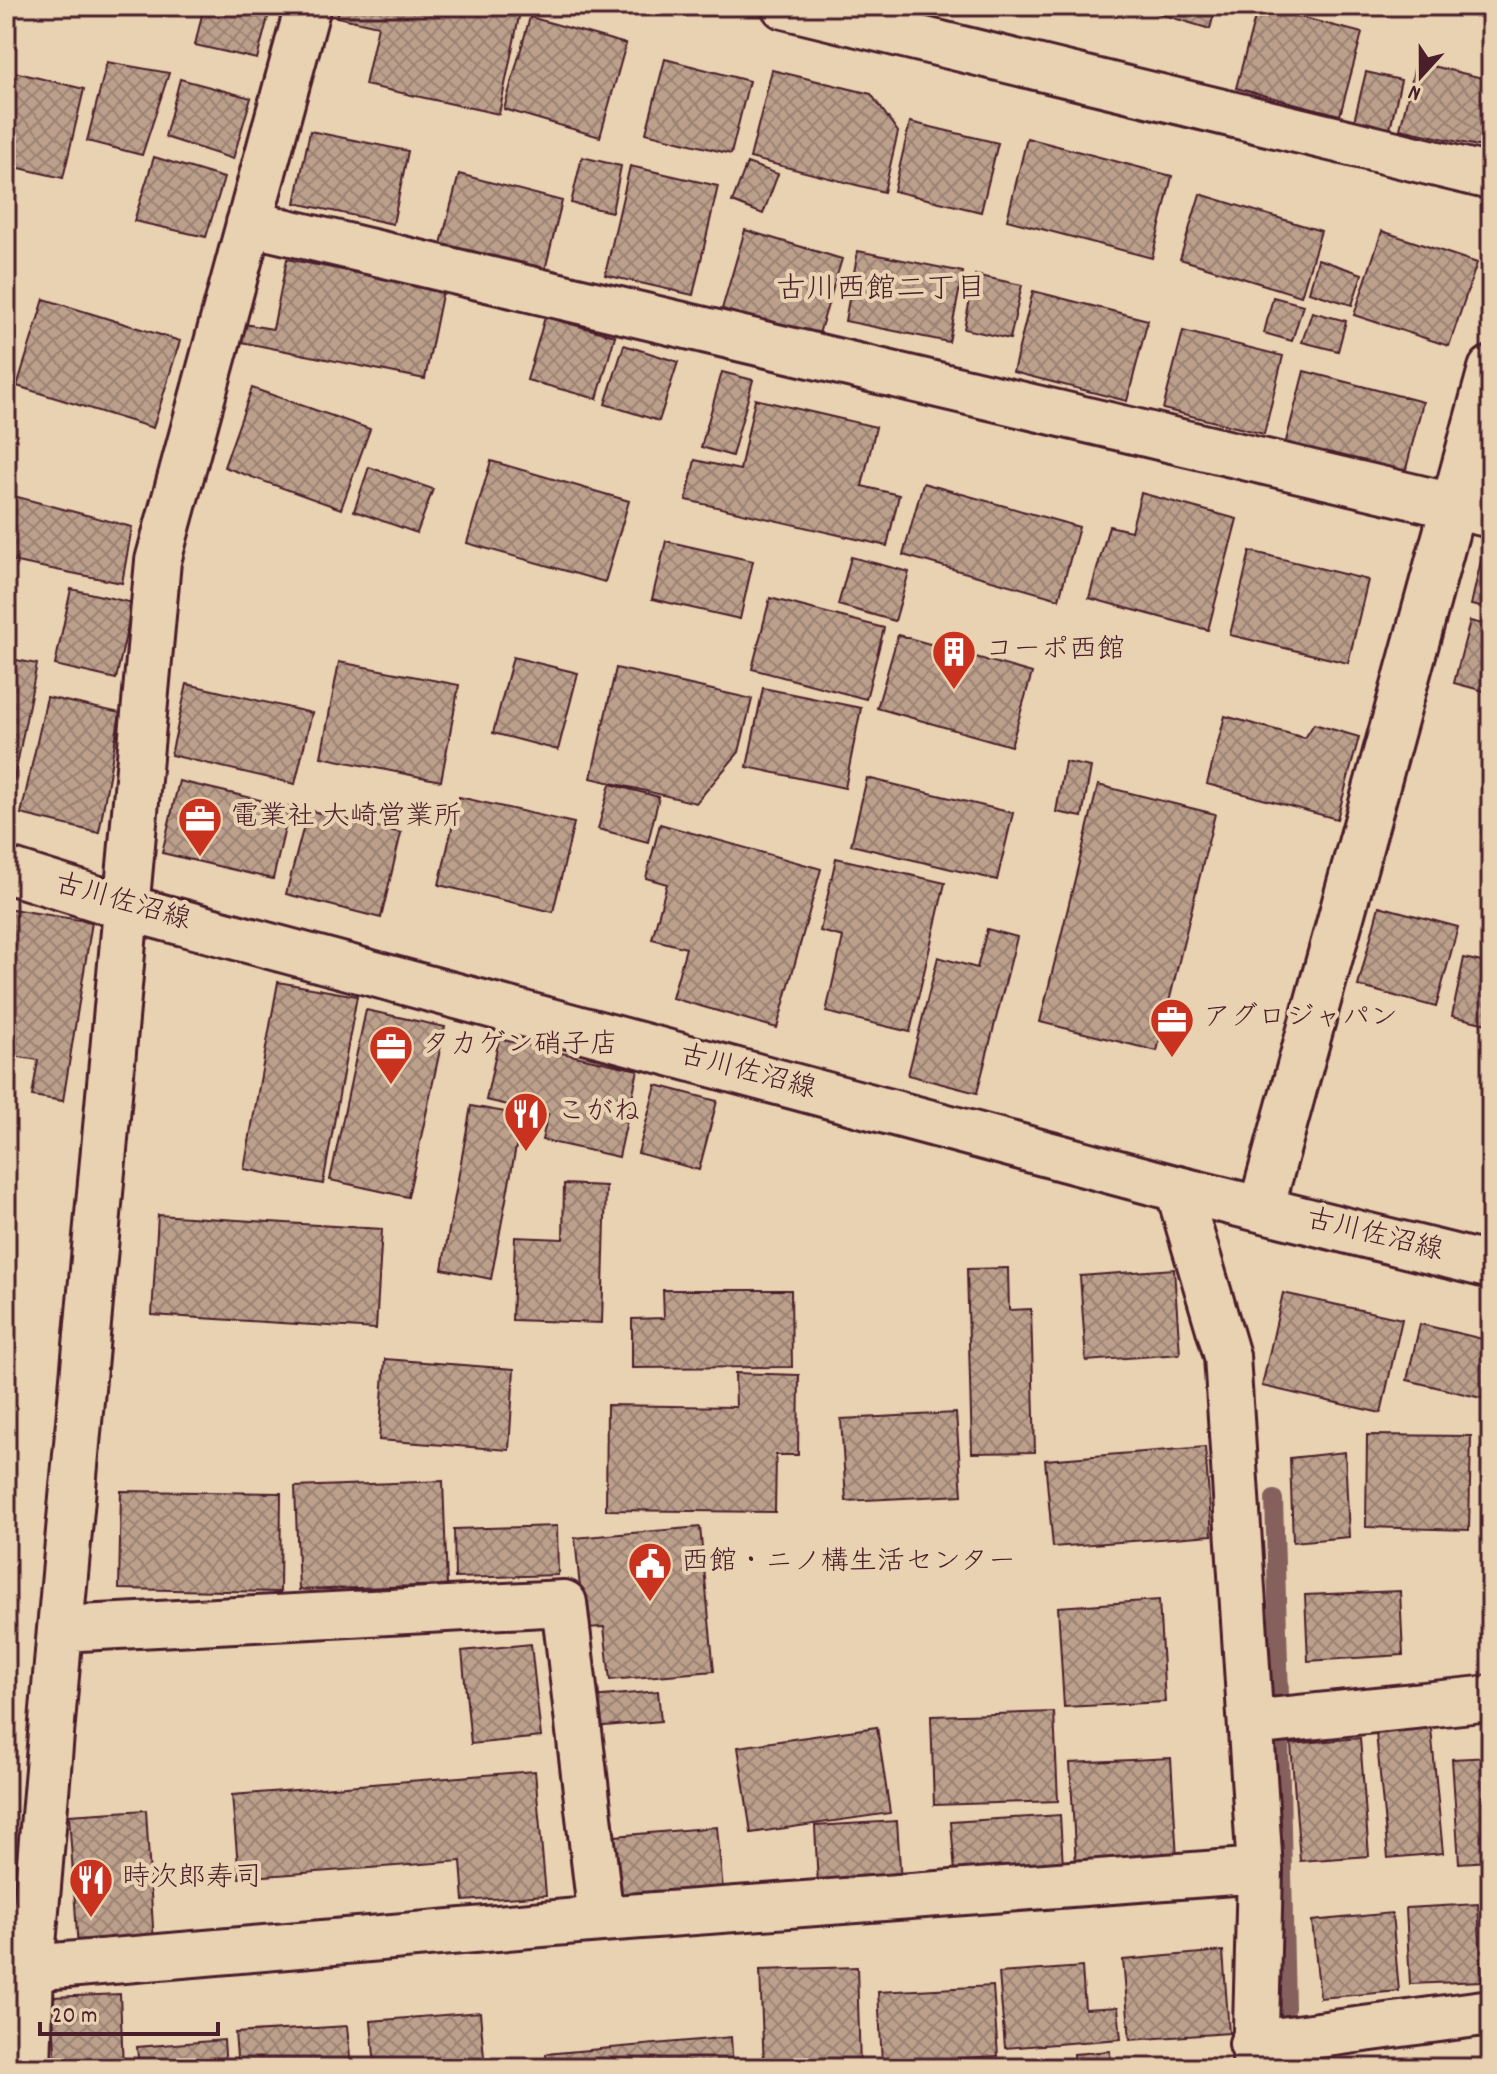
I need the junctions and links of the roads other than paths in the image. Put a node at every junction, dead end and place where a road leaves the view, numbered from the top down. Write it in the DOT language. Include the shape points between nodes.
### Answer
graph roads {
  1 [pos="308,6"];
  2 [pos="784,6"];
  3 [pos="1491,177"];
  4 [pos="249,223"];
  5 [pos="1491,369"];
  6 [pos="1473,510"];
  7 [pos="6,870"];
  8 [pos="124,907"];
  9 [pos="1178,1189"];
  10 [pos="1261,1209"];
  11 [pos="1491,1266"];
  12 [pos="60,1629"];
  13 [pos="1491,1698"];
  14 [pos="1251,1723"];
  15 [pos="23,1861"];
  16 [pos="1260,1870"];
  17 [pos="601,1919"];
  18 [pos="31,1968"];
  19 [pos="1491,2012"];
  20 [pos="1254,2056"];
  21 [pos="28,2068"];
  1 -- 4 [label="street"];
  2 -- 3 [label="street"];
  4 -- 6 [label="street"];
  4 -- 8 [label="street" via="158,561"];
  5 -- 6 [label="street"];
  6 -- 10 [label="street"];
  7 -- 8 [label="street, 古川佐沼線"];
  8 -- 9 [label="street, 古川佐沼線"];
  8 -- 12 [label="street"];
  9 -- 10 [label="street, 古川佐沼線"];
  9 -- 14 [label="street" via="1227,1356"];
  10 -- 11 [label="street, 古川佐沼線"];
  12 -- 15 [label="street"];
  12 -- 17 [label="street" via="564,1603"];
  13 -- 14 [label="street"];
  14 -- 16 [label="street"];
  15 -- 18 [label="street"];
  16 -- 17 [label="street"];
  16 -- 20 [label="street"];
  17 -- 18 [label="street"];
  18 -- 21 [label="street"];
  19 -- 20 [label="street"];
}
